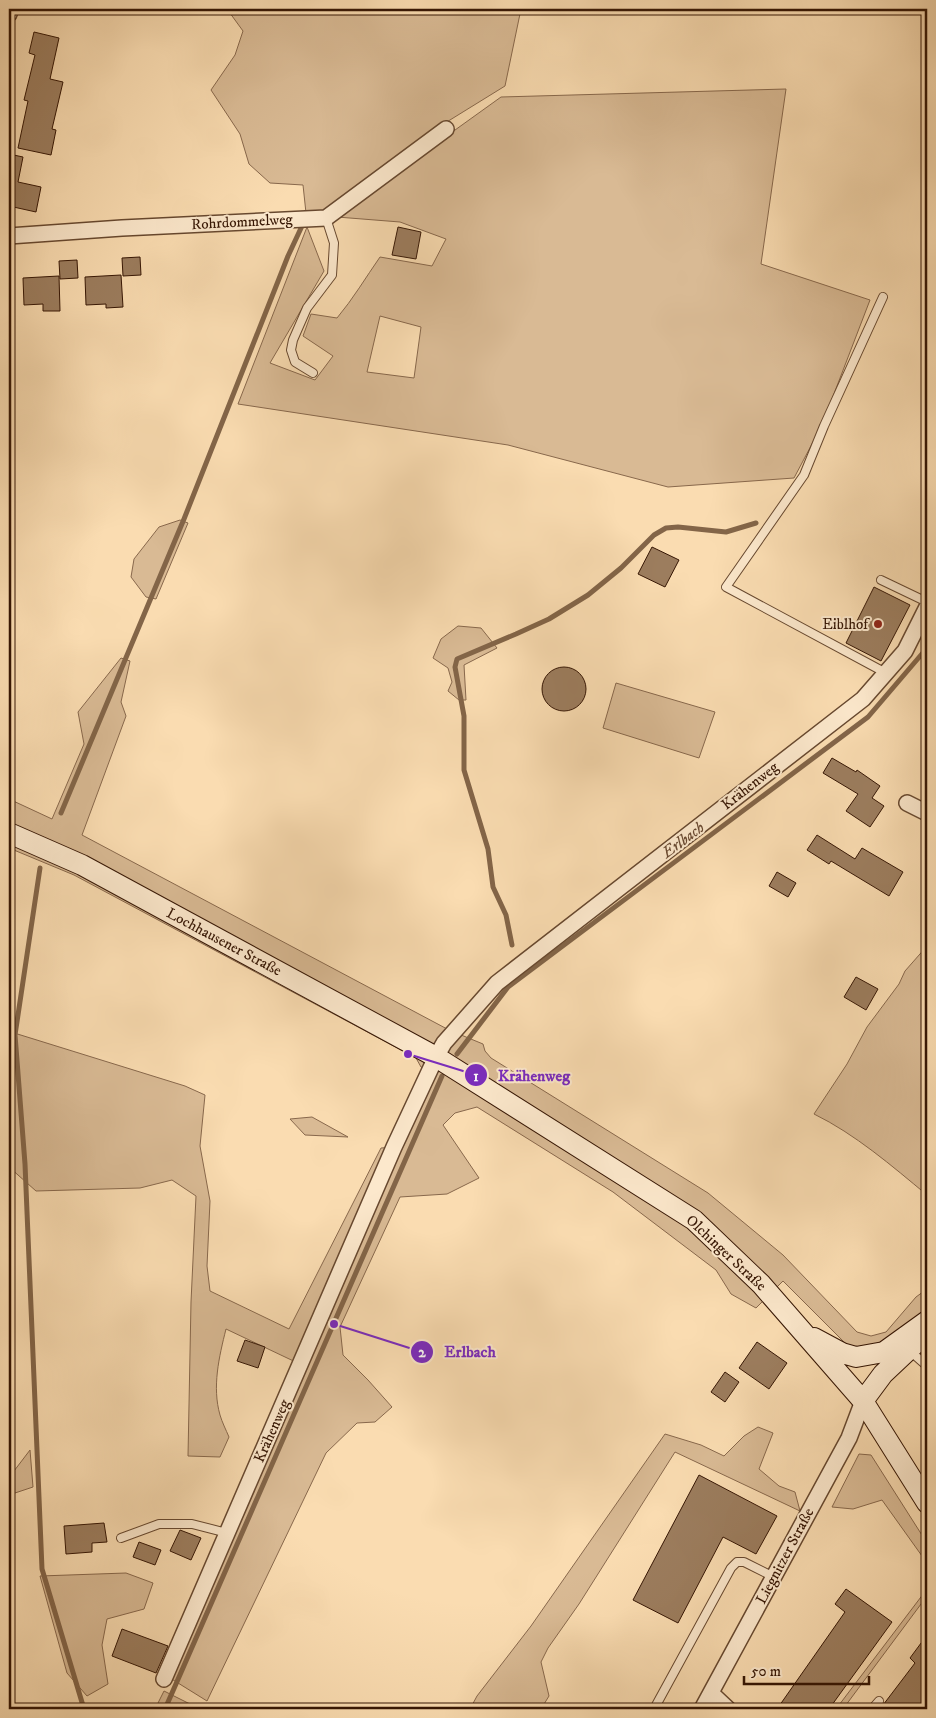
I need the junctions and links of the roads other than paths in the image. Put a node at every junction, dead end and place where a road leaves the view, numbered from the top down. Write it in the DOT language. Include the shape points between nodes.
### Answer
graph roads {
  1 [pos="10,9"];
  2 [pos="9,14"];
  3 [pos="446,129"];
  4 [pos="326,218"];
  5 [pos="9,236"];
  6 [pos="883,297"];
  7 [pos="313,373"];
  8 [pos="880,580"];
  9 [pos="927,602"];
  10 [pos="927,607"];
  11 [pos="886,673"];
  12 [pos="908,803"];
  13 [pos="927,813"];
  14 [pos="9,833"];
  15 [pos="436,1056"];
  16 [pos="927,1321"];
  17 [pos="803,1332"];
  18 [pos="927,1333"];
  19 [pos="908,1349"];
  20 [pos="927,1366"];
  21 [pos="863,1401"];
  22 [pos="927,1503"];
  23 [pos="227,1533"];
  24 [pos="121,1538"];
  25 [pos="774,1577"];
  26 [pos="164,1679"];
  27 [pos="710,1693"];
  28 [pos="879,1701"];
  29 [pos="654,1709"];
  30 [pos="702,1709"];
  31 [pos="728,1709"];
  32 [pos="872,1709"];
  1 -- 2 [label="street"];
  3 -- 4 [label="street"];
  4 -- 5 [label="street, Rohrdommelweg"];
  4 -- 7 [label="lane" via="334,243 332,275 307,308 291,350 295,362"];
  6 -- 11 [label="lane" via="804,475 726,587"];
  8 -- 9 [label="lane"];
  10 -- 11 [label="street, Krähenweg" via="905,651"];
  11 -- 15 [label="street, Krähenweg" via="863,699 497,983"];
  12 -- 13 [label="street"];
  14 -- 15 [label="main road, Lochhausener Straße" via="82,865"];
  15 -- 17 [label="main road, Olchinger Straße" via="694,1220 761,1284"];
  15 -- 23 [label="street, Krähenweg"];
  16 -- 17 [label="main road" via="884,1352 856,1357"];
  17 -- 21 [label="main road, Olchinger Straße"];
  18 -- 19 [label="main road"];
  19 -- 20 [label="lane"];
  19 -- 21 [label="main road"];
  21 -- 22 [label="main road, Olchinger Straße"];
  21 -- 25 [label="street, Liegnitzer Straße" via="849,1438"];
  23 -- 24 [label="lane" via="192,1524 159,1524"];
  23 -- 26 [label="street, Krähenweg"];
  25 -- 27 [label="street, Liegnitzer Straße"];
  25 -- 29 [label="lane" via="744,1562 737,1562 731,1568"];
  27 -- 30 [label="street, Liegnitzer Straße"];
  27 -- 31 [label="street"];
  28 -- 32 [label="lane"];
}
